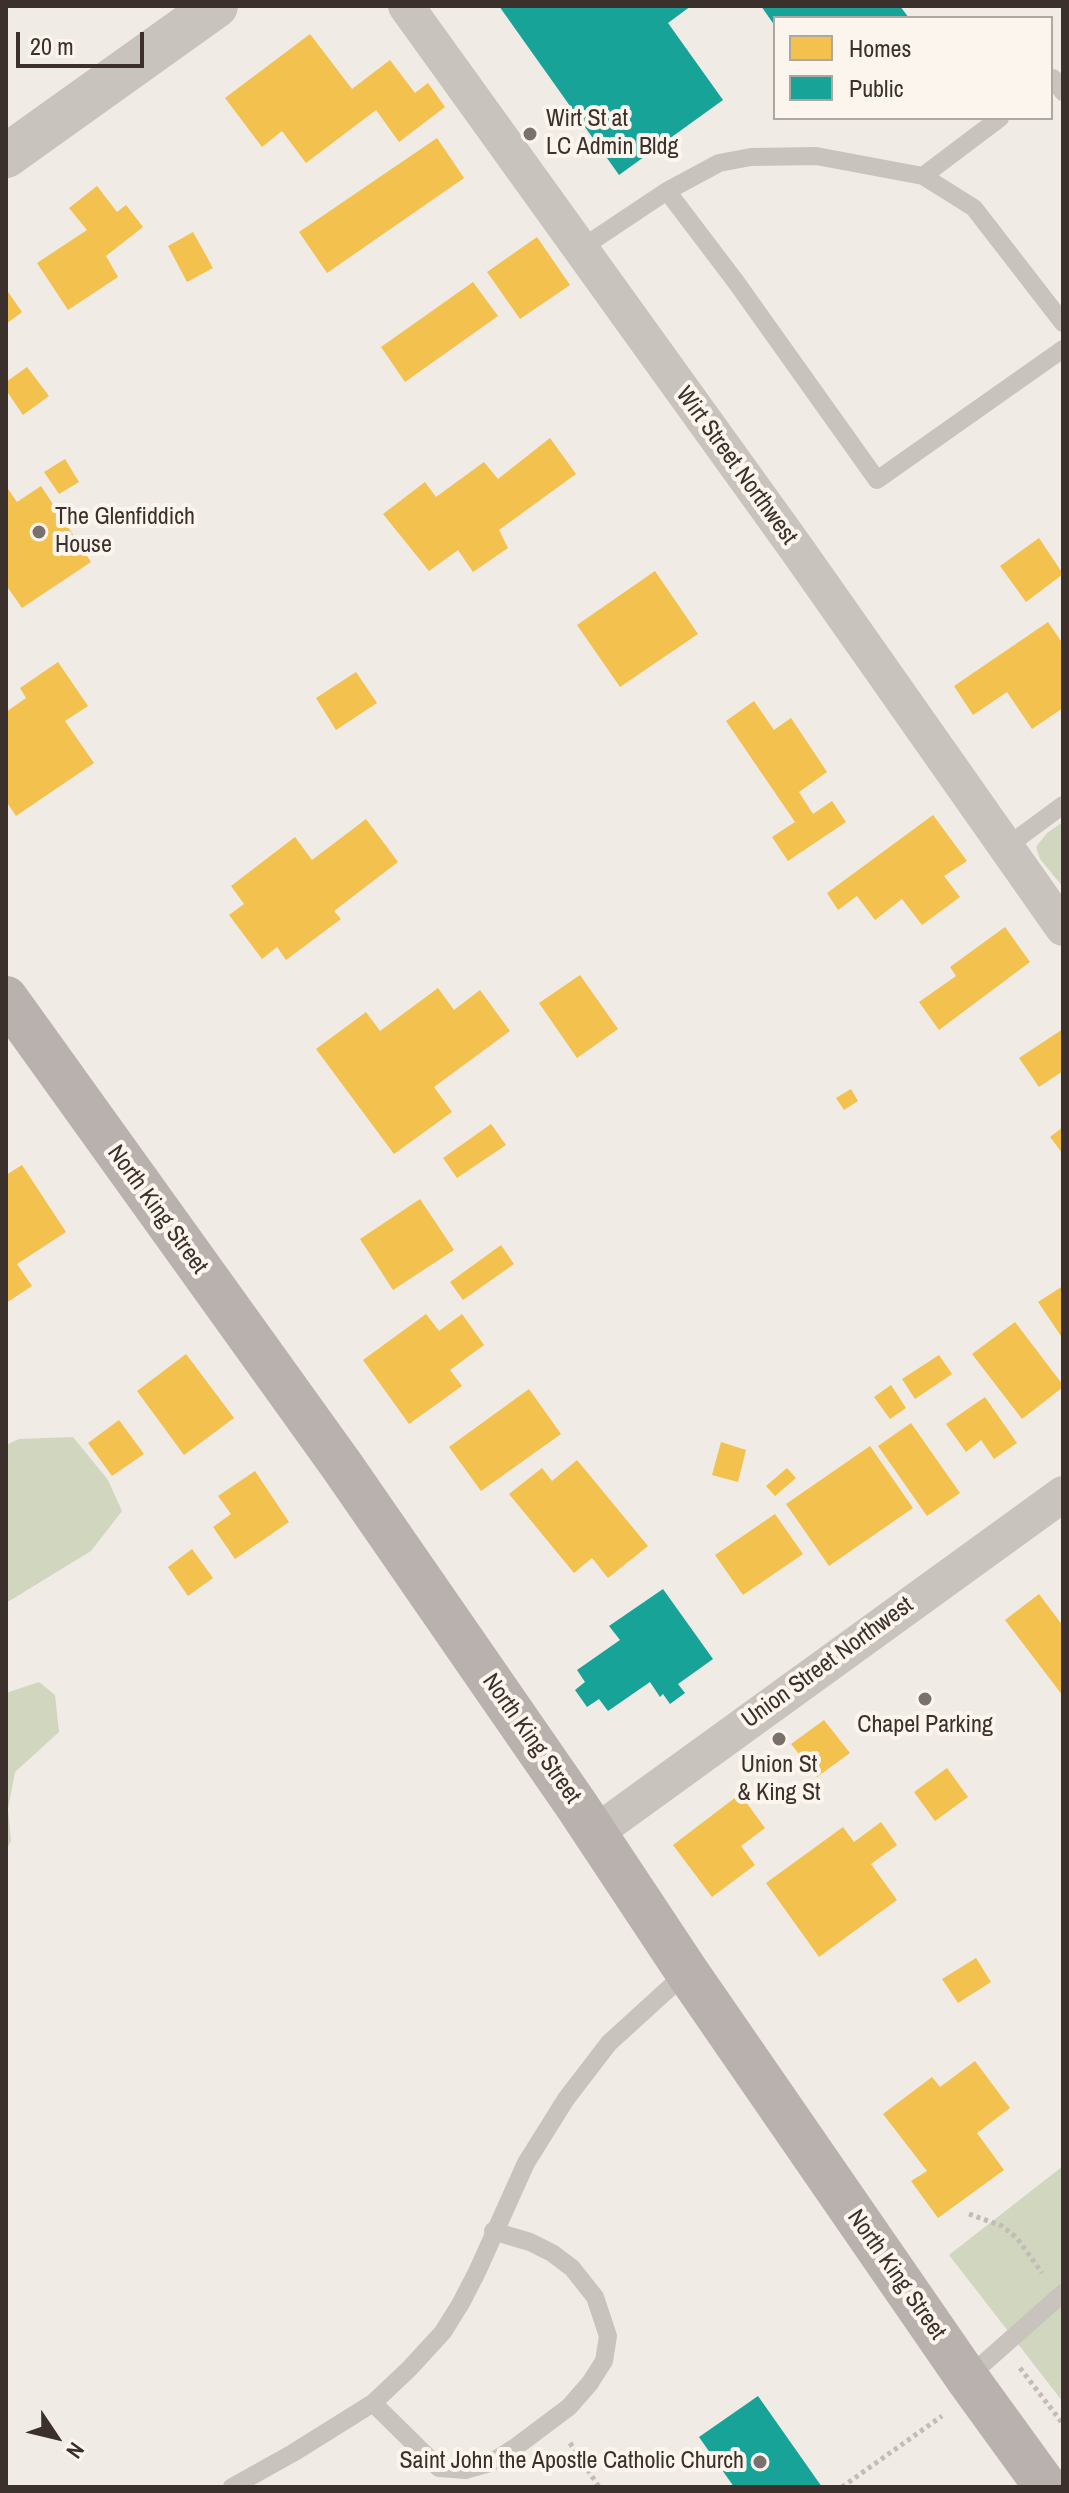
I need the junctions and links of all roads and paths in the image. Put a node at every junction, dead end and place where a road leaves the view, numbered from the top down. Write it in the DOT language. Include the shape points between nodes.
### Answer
graph roads {
  1 [pos="216,6"];
  2 [pos="406,6"];
  3 [pos="997,120"];
  4 [pos="6,156"];
  5 [pos="923,176"];
  6 [pos="667,191"];
  7 [pos="580,249"];
  8 [pos="1063,323"];
  9 [pos="1063,349"];
  10 [pos="1063,805"];
  11 [pos="1006,847"];
  12 [pos="1063,928"];
  13 [pos="6,998"];
  14 [pos="1063,1494"];
  15 [pos="595,1833"];
  16 [pos="687,1972"];
  17 [pos="969,2214"];
  18 [pos="493,2231"];
  19 [pos="1060,2295"];
  20 [pos="1002,2345"];
  21 [pos="960,2393"];
  22 [pos="373,2403"];
  23 [pos="554,2419"];
  24 [pos="1063,2424"];
  25 [pos="232,2487"];
  26 [pos="599,2487"];
  27 [pos="842,2487"];
  28 [pos="1046,2487"];
  1 -- 4 [label="street"];
  2 -- 7 [label="street, Wirt Street Northwest"];
  3 -- 5 [label="lane"];
  5 -- 6 [label="lane" via="816,156 751,157 719,163"];
  5 -- 8 [label="lane" via="974,208"];
  6 -- 7 [label="lane"];
  6 -- 9 [label="lane" via="877,480"];
  7 -- 11 [label="street, Wirt Street Northwest"];
  10 -- 11 [label="lane"];
  11 -- 12 [label="street, Wirt Street Northwest"];
  13 -- 15 [label="main road, North King Street" via="342,1466"];
  14 -- 15 [label="street, Union Street Northwest"];
  15 -- 16 [label="main road, North King Street"];
  16 -- 18 [label="lane" via="609,2043 566,2099 526,2163"];
  16 -- 21 [label="main road, North King Street"];
  17 -- 19 [label="path" via="1002,2226 1017,2238"];
  18 -- 22 [label="lane" via="443,2332"];
  18 -- 23 [label="lane" via="530,2242 572,2268 603,2316 608,2336 604,2361"];
  19 -- 20 [label="lane"];
  20 -- 21 [label="lane"];
  20 -- 24 [label="path"];
  21 -- 27 [label="path"];
  21 -- 28 [label="main road, North King Street"];
  22 -- 23 [label="lane" via="439,2468 452,2470 490,2463"];
  22 -- 25 [label="lane"];
  23 -- 26 [label="path"];
}
